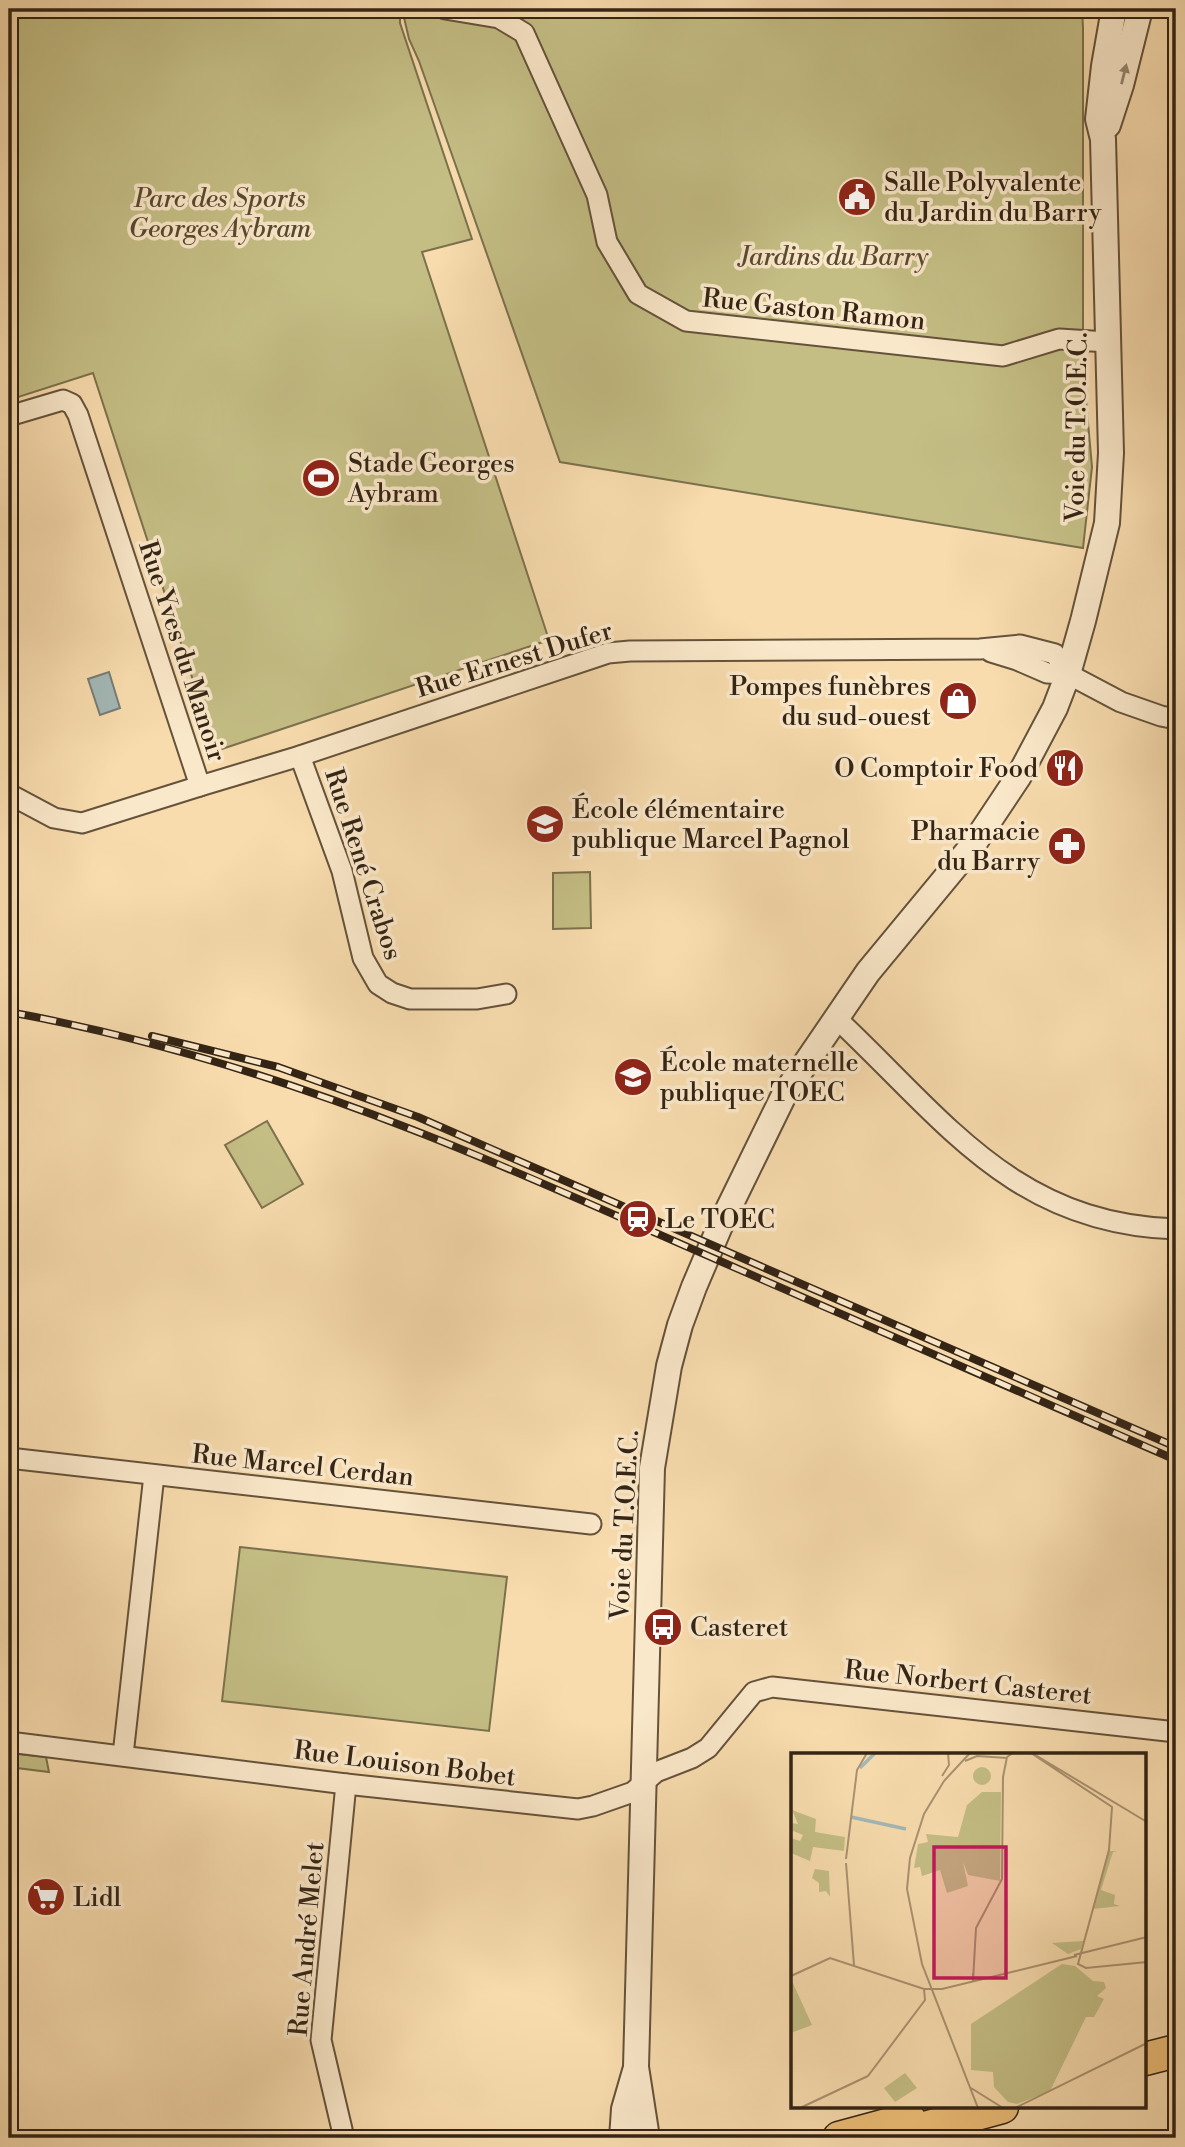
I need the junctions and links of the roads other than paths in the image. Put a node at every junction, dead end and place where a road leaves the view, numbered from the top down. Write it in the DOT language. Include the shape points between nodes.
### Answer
graph roads {
  1 [pos="444,9"];
  2 [pos="1114,9"];
  3 [pos="1140,9"];
  4 [pos="1103,139"];
  5 [pos="1108,342"];
  6 [pos="9,416"];
  7 [pos="1068,674"];
  8 [pos="1176,719"];
  9 [pos="300,756"];
  10 [pos="200,786"];
  11 [pos="9,794"];
  12 [pos="506,994"];
  13 [pos="835,1017"];
  14 [pos="1176,1229"];
  15 [pos="9,1458"];
  16 [pos="154,1475"];
  17 [pos="592,1524"];
  18 [pos="754,1692"];
  19 [pos="1176,1732"];
  20 [pos="9,1742"];
  21 [pos="123,1755"];
  22 [pos="645,1782"];
  23 [pos="346,1784"];
  24 [pos="1176,2050"];
  25 [pos="1146,2059"];
  26 [pos="1176,2062"];
  27 [pos="636,2067"];
  28 [pos="1146,2070"];
  29 [pos="947,2108"];
  30 [pos="998,2108"];
  31 [pos="344,2138"];
  32 [pos="622,2138"];
  33 [pos="647,2138"];
  34 [pos="839,2138"];
  35 [pos="888,2138"];
  1 -- 5 [label="street, Rue Gaston Ramon" via="499,18 524,33 597,195 607,242 638,294 685,321 1003,356 1059,340"];
  2 -- 4 [label="street, Voie du T.O.E.C." via="1098,118"];
  4 -- 3 [label="street, Voie du T.O.E.C., one-way"];
  4 -- 5 [label="street, Voie du T.O.E.C."];
  5 -- 7 [label="street, Voie du T.O.E.C." via="1111,453 1107,523"];
  6 -- 10 [label="street, Rue Yves du Manoir" via="63,400 72,404 78,415"];
  7 -- 8 [label="street, Rue Ernest Dufer" via="1121,702"];
  7 -- 9 [label="street, Rue Ernest Dufer" via="1055,654 1020,645 608,653"];
  7 -- 13 [label="street, Voie du T.O.E.C." via="1019,776 973,845"];
  9 -- 10 [label="street, Rue Ernest Dufer"];
  9 -- 12 [label="street, Rue René Crabos" via="342,872 363,958 378,984 410,999"];
  10 -- 11 [label="street, Rue Yves du Manoir" via="82,823 54,818"];
  13 -- 14 [label="street" via="946,1127 1026,1189 1096,1218"];
  13 -- 22 [label="street, Voie du T.O.E.C." via="784,1095 751,1160 694,1287 669,1366 652,1468"];
  15 -- 16 [label="street, Rue Marcel Cerdan"];
  16 -- 17 [label="street, Rue Marcel Cerdan"];
  16 -- 21 [label="street"];
  18 -- 19 [label="street, Rue Norbert Casteret" via="772,1687"];
  18 -- 22 [label="street, Rue Louison Bobet" via="708,1748 656,1772"];
  20 -- 21 [label="street, Rue Louison Bobet"];
  21 -- 23 [label="street, Rue Louison Bobet"];
  22 -- 23 [label="street, Rue Louison Bobet" via="633,1792 578,1809"];
  22 -- 27 [label="street, Voie du T.O.E.C."];
  23 -- 31 [label="street, Rue André Melet" via="321,2040"];
  24 -- 25 [label="main road"];
  26 -- 28 [label="main road"];
  27 -- 32 [label="street, Voie du T.O.E.C." via="624,2109"];
  27 -- 33 [label="street, Voie du T.O.E.C."];
  29 -- 34 [label="main road"];
  30 -- 35 [label="main road"];
}
